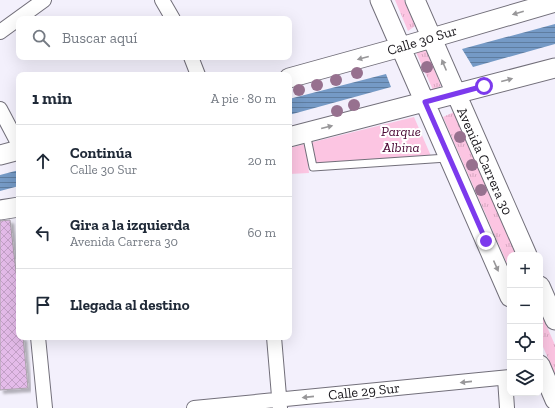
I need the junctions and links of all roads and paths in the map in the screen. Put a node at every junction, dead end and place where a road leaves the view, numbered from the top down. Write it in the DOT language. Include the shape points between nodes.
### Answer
graph roads {
  1 [pos="44,0"];
  2 [pos="162,0"];
  3 [pos="380,0"];
  4 [pos="415,0"];
  5 [pos="555,2"];
  6 [pos="22,16"];
  7 [pos="171,16"];
  8 [pos="16,20"];
  9 [pos="0,32"];
  10 [pos="432,37"];
  11 [pos="401,47"];
  12 [pos="192,60"];
  13 [pos="555,68"];
  14 [pos="197,72"];
  15 [pos="292,77"];
  16 [pos="456,94"];
  17 [pos="425,102"];
  18 [pos="0,109"];
  19 [pos="298,135"];
  20 [pos="16,139"];
  21 [pos="16,151"];
  22 [pos="0,155"];
  23 [pos="449,157"];
  24 [pos="16,207"];
  25 [pos="0,210"];
  26 [pos="525,252"];
  27 [pos="541,288"];
  28 [pos="507,290"];
  29 [pos="555,320"];
  30 [pos="38,340"];
  31 [pos="274,340"];
  32 [pos="543,375"];
  33 [pos="507,378"];
  34 [pos="507,396"];
  35 [pos="555,400"];
  36 [pos="280,404"];
  37 [pos="45,408"];
  38 [pos="194,408"];
  39 [pos="507,408"];
  1 -- 6 [label="street"];
  2 -- 7 [label="street"];
  3 -- 11 [label="main road"];
  4 -- 10 [label="main road, Avenida Carrera 30"];
  5 -- 10 [label="main road, Calle 30 Sur, one-way"];
  8 -- 9 [label="street"];
  10 -- 11 [label="main road, Calle 30 Sur"];
  16 -- 10 [label="main road, Avenida Carrera 30, one-way"];
  11 -- 15 [label="main road, Calle 30 Sur, one-way"];
  11 -- 17 [label="main road"];
  12 -- 14 [label="street"];
  16 -- 13 [label="main road, one-way"];
  16 -- 17 [label="main road"];
  16 -- 26 [label="main road, Avenida Carrera 30"];
  19 -- 17 [label="main road, one-way"];
  17 -- 23 [label="main road"];
  18 -- 20 [label="street"];
  19 -- 23 [label="lane" via="314,168"];
  21 -- 22 [label="main road"];
  23 -- 28 [label="main road, one-way"];
  24 -- 25 [label="main road"];
  27 -- 29 [label="main road"];
  30 -- 37 [label="street"];
  31 -- 36 [label="street"];
  32 -- 35 [label="main road"];
  33 -- 36 [label="street, Calle 29 Sur, one-way"];
  34 -- 39 [label="street"];
  36 -- 38 [label="street, Calle 29 Sur"];
}
